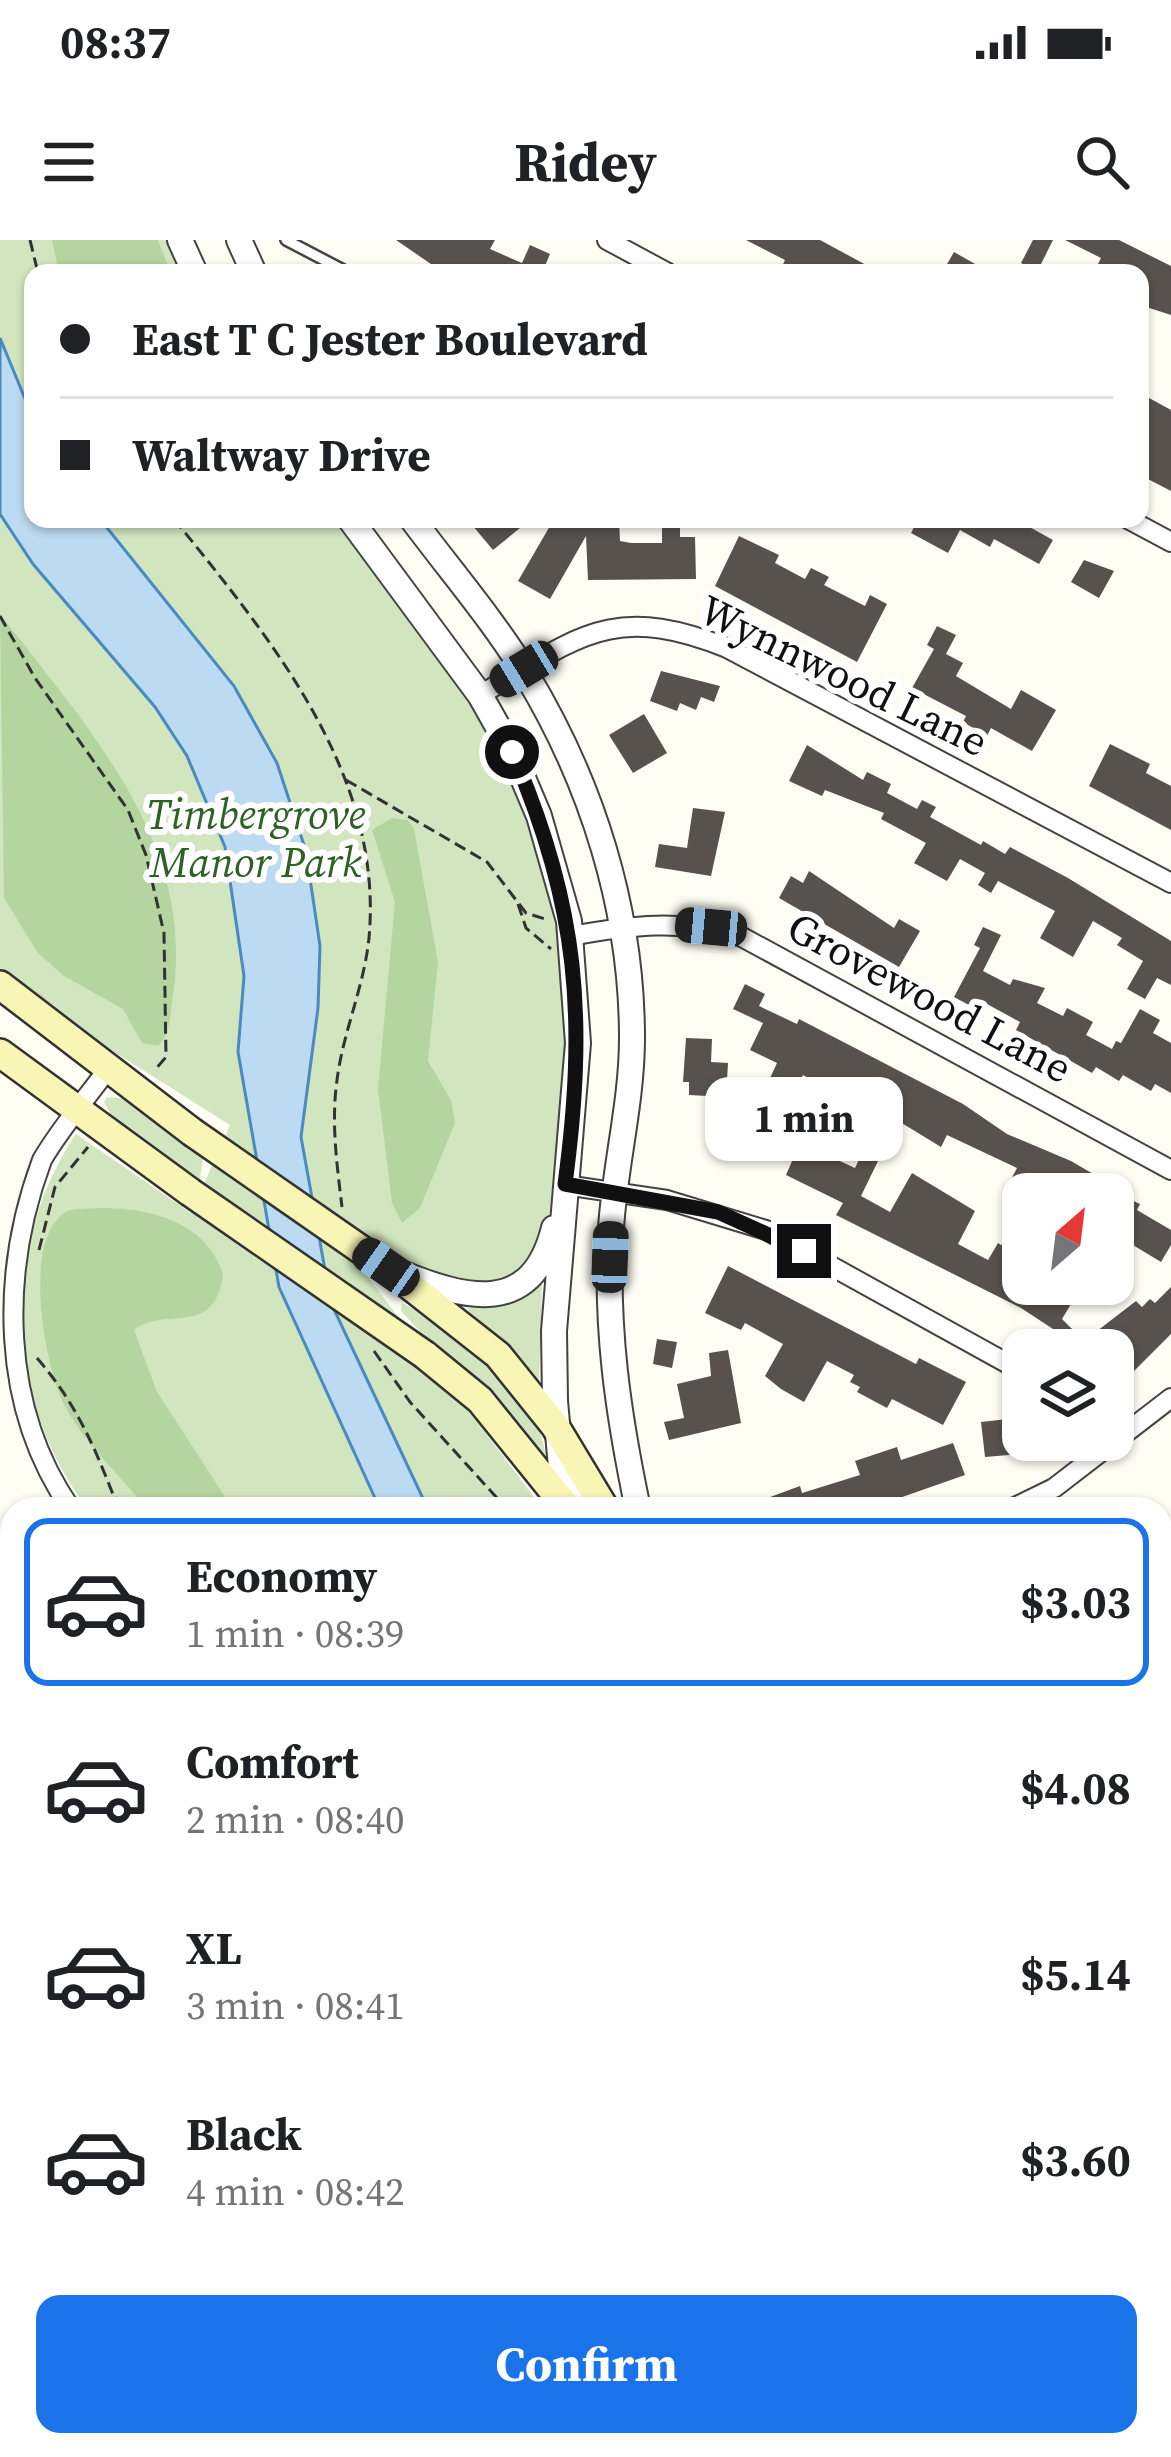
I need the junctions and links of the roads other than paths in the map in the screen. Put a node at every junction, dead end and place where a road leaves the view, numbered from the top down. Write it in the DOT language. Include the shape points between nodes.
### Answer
graph roads {
  1 [pos="286,240"];
  2 [pos="607,240"];
  3 [pos="332,264"];
  4 [pos="651,264"];
  5 [pos="357,528"];
  6 [pos="419,528"];
  7 [pos="524,669"];
  8 [pos="480,695"];
  9 [pos="1171,883"];
  10 [pos="621,927"];
  11 [pos="564,937"];
  12 [pos="0,985"];
  13 [pos="0,1053"];
  14 [pos="107,1070"];
  15 [pos="77,1111"];
  16 [pos="1171,1170"];
  17 [pos="565,1184"];
  18 [pos="616,1193"];
  19 [pos="386,1267"];
  20 [pos="1,1336"];
  21 [pos="1002,1360"];
  22 [pos="1171,1398"];
  23 [pos="555,1426"];
  24 [pos="1134,1428"];
  25 [pos="1092,1461"];
  26 [pos="64,1497"];
  27 [pos="558,1497"];
  28 [pos="576,1497"];
  29 [pos="598,1497"];
  30 [pos="635,1497"];
  31 [pos="1036,1497"];
  1 -- 3 [label="lane"];
  2 -- 4 [label="street"];
  5 -- 8 [label="street"];
  6 -- 7 [label="street"];
  7 -- 8 [label="street, Wynnwood Lane"];
  7 -- 9 [label="street, Wynnwood Lane" via="616,626 684,631"];
  7 -- 10 [label="street" via="587,795"];
  8 -- 11 [label="street" via="539,816"];
  10 -- 11 [label="street, Grovewood Lane"];
  10 -- 16 [label="street, Grovewood Lane" via="711,927 742,937"];
  10 -- 18 [label="street" via="632,1037"];
  11 -- 17 [label="street" via="578,1043"];
  12 -- 14 [label="main road"];
  13 -- 15 [label="main road"];
  14 -- 15 [label="street"];
  14 -- 19 [label="main road, bridge"];
  15 -- 20 [label="street" via="43,1158 14,1230"];
  15 -- 27 [label="main road, bridge" via="425,1354 479,1400"];
  17 -- 18 [label="street"];
  17 -- 19 [label="street" via="550,1244 532,1273 503,1294 450,1292"];
  17 -- 23 [label="street"];
  18 -- 21 [label="street" via="766,1230"];
  18 -- 30 [label="street" via="612,1387"];
  19 -- 23 [label="main road" via="498,1355"];
  20 -- 26 [label="street" via="29,1441"];
  22 -- 24 [label="street"];
  23 -- 28 [label="street"];
  23 -- 29 [label="main road"];
  25 -- 31 [label="street"];
}
